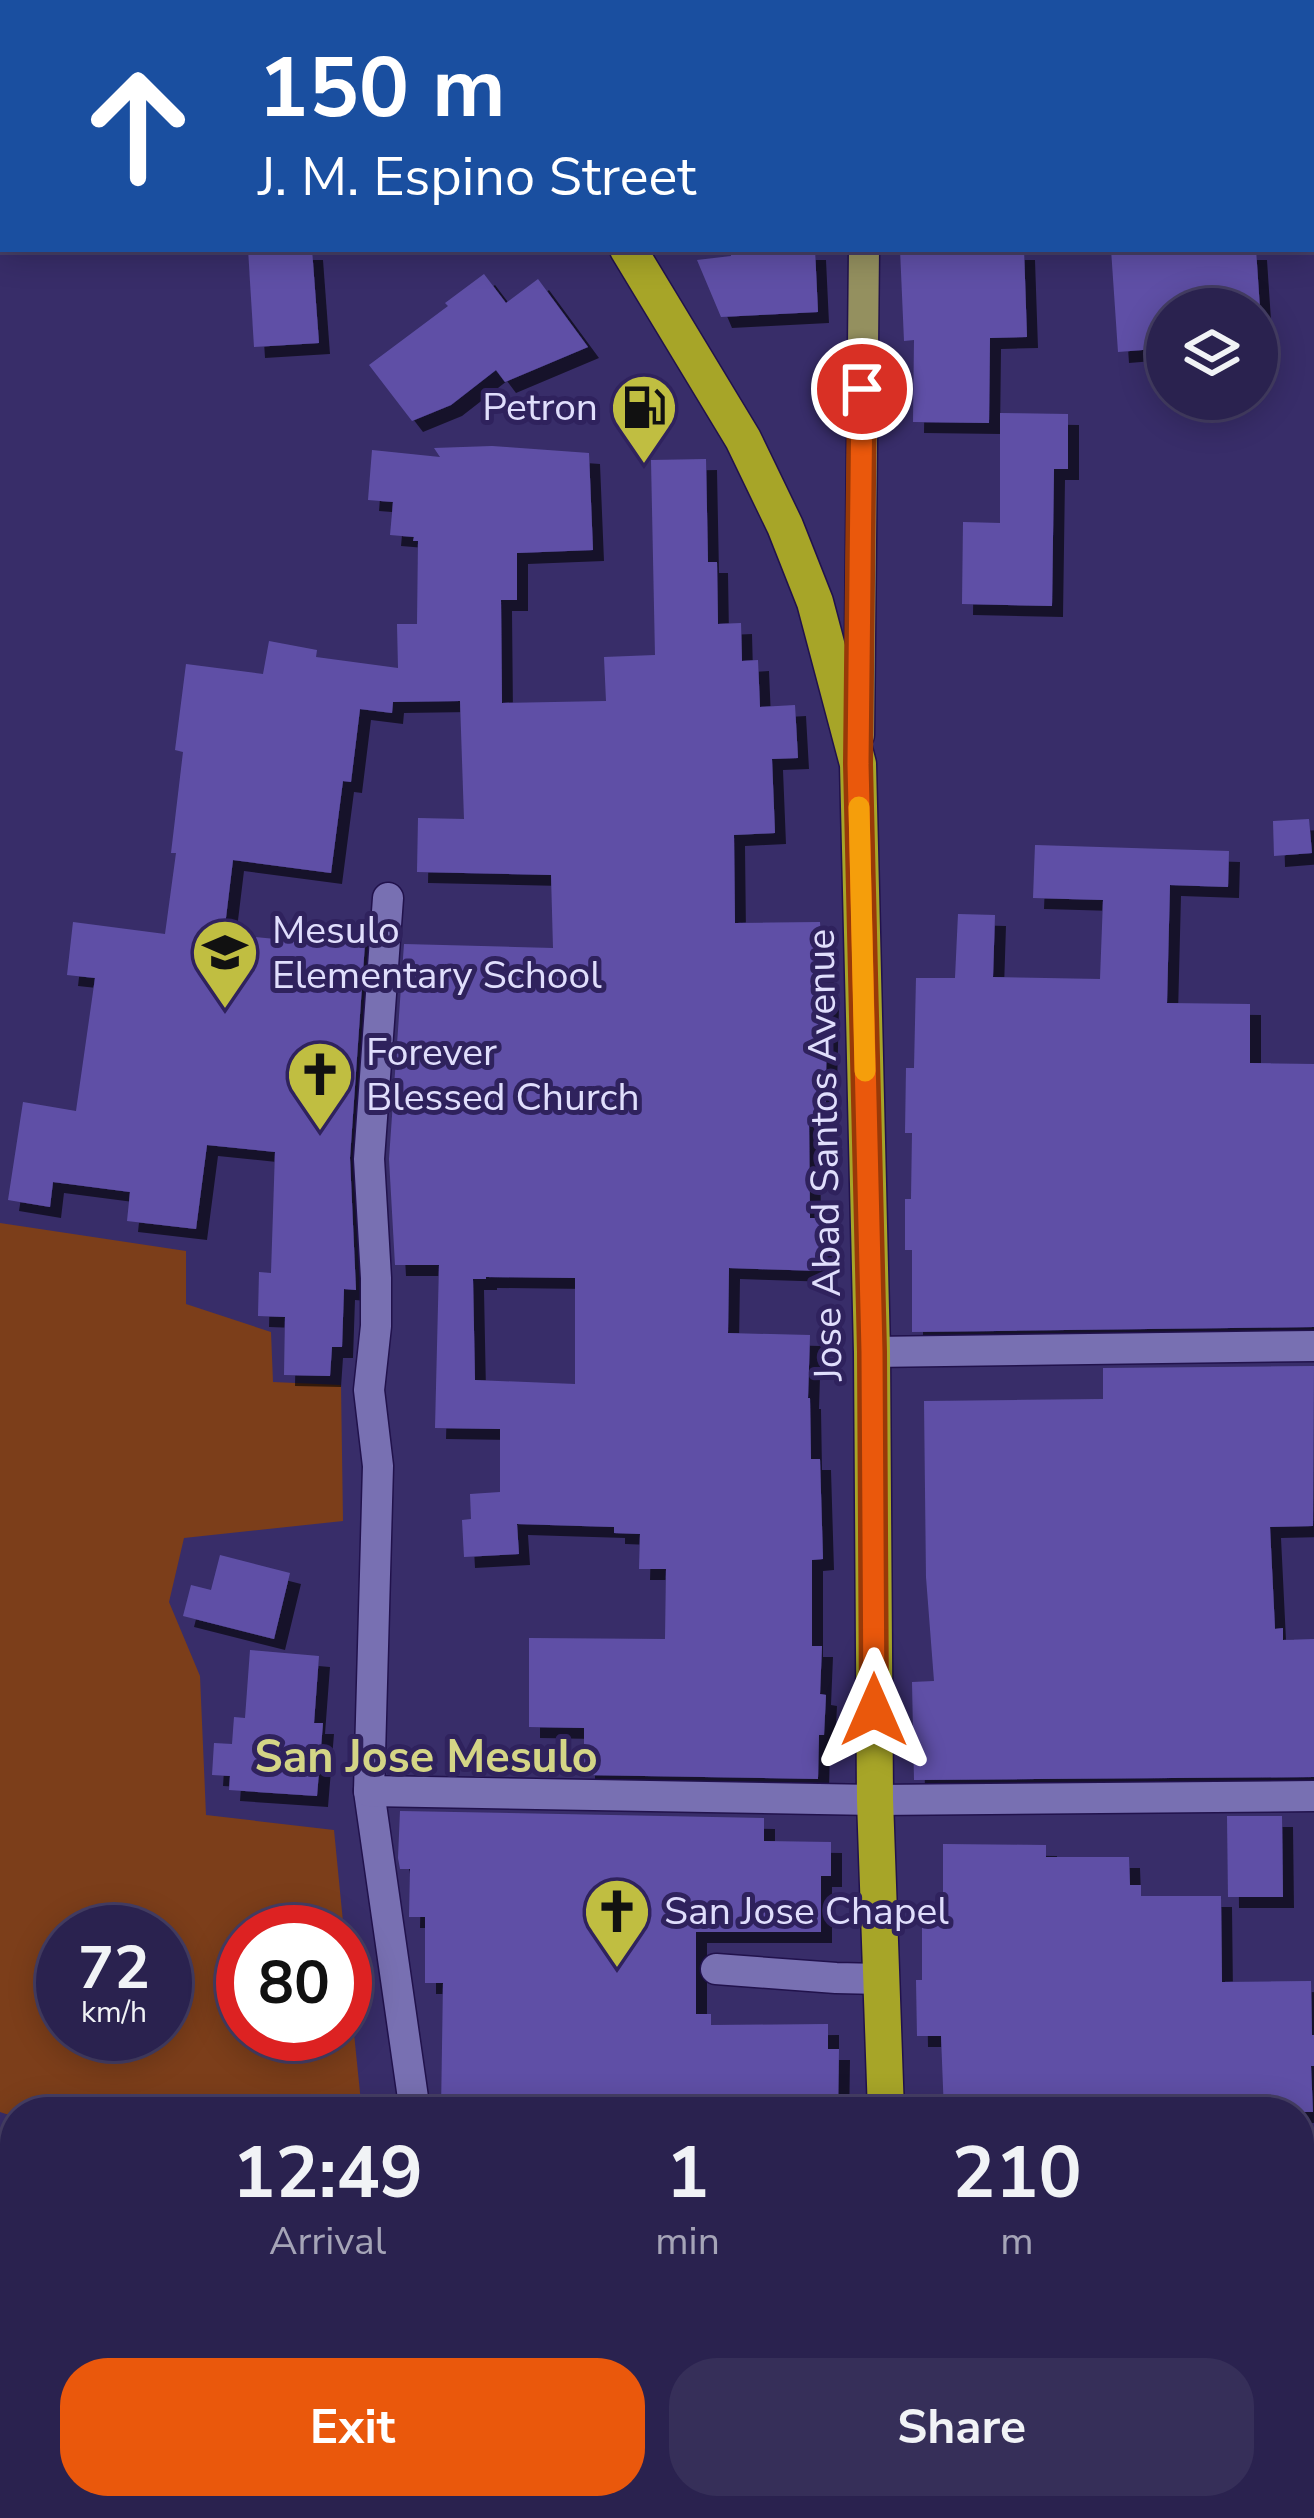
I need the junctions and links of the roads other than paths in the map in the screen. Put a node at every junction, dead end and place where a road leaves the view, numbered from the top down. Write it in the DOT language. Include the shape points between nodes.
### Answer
graph roads {
  1 [pos="630,252"];
  2 [pos="864,252"];
  3 [pos="858,764"];
  4 [pos="388,898"];
  5 [pos="1314,1346"];
  6 [pos="872,1352"];
  7 [pos="369,1791"];
  8 [pos="1314,1796"];
  9 [pos="875,1800"];
  10 [pos="716,1969"];
  11 [pos="881,1978"];
  12 [pos="413,2097"];
  13 [pos="885,2097"];
  1 -- 3 [label="highway, Jose Abad Santos Avenue" via="743,439 785,526 815,602"];
  2 -- 3 [label="main road"];
  3 -- 6 [label="highway, Jose Abad Santos Avenue"];
  4 -- 7 [label="street" via="369,1159 376,1278 369,1390 378,1466"];
  5 -- 6 [label="street"];
  6 -- 9 [label="highway, Jose Abad Santos Avenue"];
  7 -- 9 [label="street"];
  7 -- 12 [label="street"];
  8 -- 9 [label="street"];
  9 -- 11 [label="highway, Jose Abad Santos Avenue"];
  10 -- 11 [label="street"];
  11 -- 13 [label="highway, Jose Abad Santos Avenue"];
}
